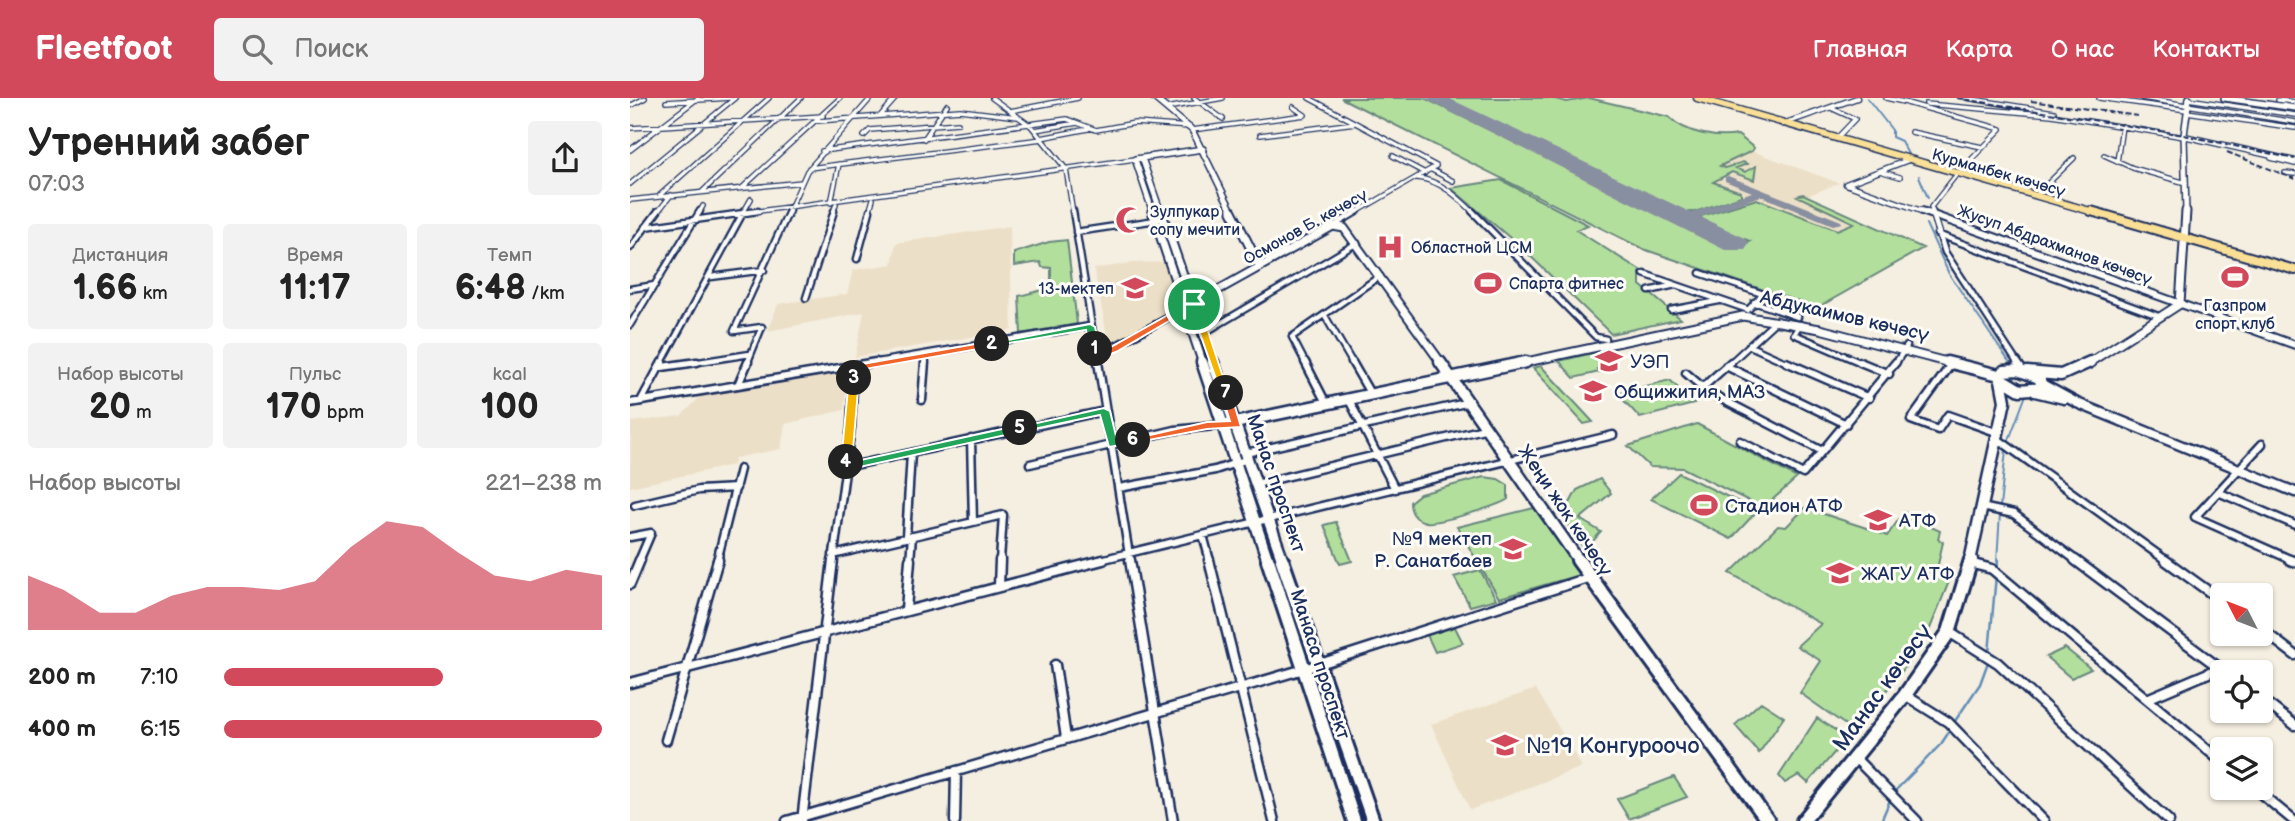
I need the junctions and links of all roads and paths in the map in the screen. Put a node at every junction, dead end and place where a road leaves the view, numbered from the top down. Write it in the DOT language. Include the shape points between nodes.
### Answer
graph roads {
  1 [pos="645,98"];
  2 [pos="730,98"];
  3 [pos="735,98"];
  4 [pos="769,98"];
  5 [pos="801,98"];
  6 [pos="841,98"];
  7 [pos="871,98"];
  8 [pos="896,98"];
  9 [pos="992,98"];
  10 [pos="1078,98"];
  11 [pos="1168,98"];
  12 [pos="1194,98"];
  13 [pos="1223,98"];
  14 [pos="1309,98"];
  15 [pos="1697,98"];
  16 [pos="1857,98"];
  17 [pos="1886,98"];
  18 [pos="1966,98"];
  19 [pos="2099,98"];
  20 [pos="2142,98"];
  21 [pos="2224,98"];
  22 [pos="696,99"];
  23 [pos="1155,99"];
  24 [pos="2113,99"];
  25 [pos="2233,99"];
  26 [pos="2254,100"];
  27 [pos="666,102"];
  28 [pos="1200,102"];
  29 [pos="2278,102"];
  30 [pos="2295,102"];
  31 [pos="1907,103"];
  32 [pos="947,105"];
  33 [pos="2188,105"];
  34 [pos="630,106"];
  35 [pos="1293,107"];
  36 [pos="1167,108"];
  37 [pos="1831,108"];
  38 [pos="2295,108"];
  39 [pos="1010,111"];
  40 [pos="941,112"];
  41 [pos="1305,115"];
  42 [pos="2295,115"];
  43 [pos="823,116"];
  44 [pos="879,116"];
  45 [pos="1018,117"];
  46 [pos="853,118"];
  47 [pos="778,119"];
  48 [pos="1223,119"];
  49 [pos="1280,120"];
  50 [pos="743,121"];
  51 [pos="818,121"];
  52 [pos="2295,122"];
  53 [pos="958,123"];
  54 [pos="1357,123"];
  55 [pos="702,124"];
  56 [pos="1783,124"];
  57 [pos="933,125"];
  58 [pos="2122,126"];
  59 [pos="659,127"];
  60 [pos="630,128"];
  61 [pos="1033,128"];
  62 [pos="1191,128"];
  63 [pos="1316,128"];
  64 [pos="2295,128"];
  65 [pos="1088,129"];
  66 [pos="1096,130"];
  67 [pos="1287,132"];
  68 [pos="1911,132"];
  69 [pos="1100,135"];
  70 [pos="1260,135"];
  71 [pos="864,136"];
  72 [pos="2184,136"];
  73 [pos="1042,138"];
  74 [pos="923,139"];
  75 [pos="1836,139"];
  76 [pos="1982,147"];
  77 [pos="1203,149"];
  78 [pos="630,150"];
  79 [pos="822,151"];
  80 [pos="1887,155"];
  81 [pos="2104,155"];
  82 [pos="1393,156"];
  83 [pos="1139,158"];
  84 [pos="2074,158"];
  85 [pos="2271,158"];
  86 [pos="1908,160"];
  87 [pos="2117,162"];
  88 [pos="2295,162"];
  89 [pos="839,164"];
  90 [pos="809,168"];
  91 [pos="1066,169"];
  92 [pos="1432,170"];
  93 [pos="1883,170"];
  94 [pos="1425,173"];
  95 [pos="2285,173"];
  96 [pos="1957,174"];
  97 [pos="2295,174"];
  98 [pos="1900,177"];
  99 [pos="1415,178"];
  100 [pos="1453,181"];
  101 [pos="802,182"];
  102 [pos="2186,183"];
  103 [pos="630,184"];
  104 [pos="742,188"];
  105 [pos="702,192"];
  106 [pos="671,195"];
  107 [pos="659,196"];
  108 [pos="2035,196"];
  109 [pos="751,199"];
  110 [pos="873,199"];
  111 [pos="630,200"];
  112 [pos="834,204"];
  113 [pos="703,206"];
  114 [pos="791,208"];
  115 [pos="743,215"];
  116 [pos="1933,215"];
  117 [pos="1159,219"];
  118 [pos="694,221"];
  119 [pos="1333,226"];
  120 [pos="645,228"];
  121 [pos="1076,232"];
  122 [pos="1937,234"];
  123 [pos="637,238"];
  124 [pos="2183,238"];
  125 [pos="630,239"];
  126 [pos="1357,243"];
  127 [pos="630,248"];
  128 [pos="857,259"];
  129 [pos="1260,267"];
  130 [pos="764,270"];
  131 [pos="2295,270"];
  132 [pos="1700,273"];
  133 [pos="1644,274"];
  134 [pos="1380,276"];
  135 [pos="711,277"];
  136 [pos="655,285"];
  137 [pos="1676,285"];
  138 [pos="630,289"];
  139 [pos="1649,291"];
  140 [pos="806,298"];
  141 [pos="1720,300"];
  142 [pos="2180,304"];
  143 [pos="1190,306"];
  144 [pos="1750,307"];
  145 [pos="1671,310"];
  146 [pos="1325,316"];
  147 [pos="2161,317"];
  148 [pos="1778,319"];
  149 [pos="1799,321"];
  150 [pos="630,326"];
  151 [pos="1674,326"];
  152 [pos="1090,327"];
  153 [pos="1203,339"];
  154 [pos="1596,340"];
  155 [pos="2295,345"];
  156 [pos="1751,346"];
  157 [pos="1907,348"];
  158 [pos="750,354"];
  159 [pos="926,355"];
  160 [pos="1096,356"];
  161 [pos="1511,363"];
  162 [pos="1952,363"];
  163 [pos="1726,366"];
  164 [pos="662,367"];
  165 [pos="854,368"];
  166 [pos="2077,370"];
  167 [pos="2025,372"];
  168 [pos="1686,373"];
  169 [pos="1889,374"];
  170 [pos="2003,375"];
  171 [pos="1214,376"];
  172 [pos="1452,377"];
  173 [pos="737,385"];
  174 [pos="2044,385"];
  175 [pos="1703,387"];
  176 [pos="2022,391"];
  177 [pos="2035,392"];
  178 [pos="1371,395"];
  179 [pos="1869,398"];
  180 [pos="922,400"];
  181 [pos="1349,400"];
  182 [pos="641,401"];
  183 [pos="2005,401"];
  184 [pos="1470,402"];
  185 [pos="2077,402"];
  186 [pos="630,403"];
  187 [pos="1327,405"];
  188 [pos="1104,411"];
  189 [pos="1846,424"];
  190 [pos="1225,425"];
  191 [pos="1237,425"];
  192 [pos="1362,426"];
  193 [pos="1488,428"];
  194 [pos="1612,435"];
  195 [pos="1998,437"];
  196 [pos="971,439"];
  197 [pos="1740,441"];
  198 [pos="2262,444"];
  199 [pos="1112,445"];
  200 [pos="1822,452"];
  201 [pos="911,453"];
  202 [pos="1377,454"];
  203 [pos="1247,456"];
  204 [pos="1511,460"];
  205 [pos="1237,463"];
  206 [pos="1031,464"];
  207 [pos="846,467"];
  208 [pos="740,469"];
  209 [pos="2240,469"];
  210 [pos="1256,484"];
  211 [pos="736,488"];
  212 [pos="1119,488"];
  213 [pos="1395,489"];
  214 [pos="2218,492"];
  215 [pos="2295,492"];
  216 [pos="635,505"];
  217 [pos="1981,506"];
  218 [pos="1263,521"];
  219 [pos="974,522"];
  220 [pos="2295,525"];
  221 [pos="1203,535"];
  222 [pos="909,536"];
  223 [pos="630,537"];
  224 [pos="1129,553"];
  225 [pos="833,555"];
  226 [pos="2295,562"];
  227 [pos="1970,563"];
  228 [pos="1591,577"];
  229 [pos="630,584"];
  230 [pos="999,586"];
  231 [pos="2210,592"];
  232 [pos="906,609"];
  233 [pos="1950,632"];
  234 [pos="823,633"];
  235 [pos="2273,638"];
  236 [pos="2295,655"];
  237 [pos="2210,661"];
  238 [pos="1319,664"];
  239 [pos="1055,665"];
  240 [pos="685,668"];
  241 [pos="1304,669"];
  242 [pos="2210,675"];
  243 [pos="630,683"];
  244 [pos="1240,688"];
  245 [pos="1905,695"];
  246 [pos="2147,699"];
  247 [pos="2273,708"];
  248 [pos="1155,712"];
  249 [pos="2295,725"];
  250 [pos="1066,738"];
  251 [pos="666,740"];
  252 [pos="2210,752"];
  253 [pos="1856,759"];
  254 [pos="956,771"];
  255 [pos="1358,776"];
  256 [pos="1341,781"];
  257 [pos="2269,800"];
  258 [pos="802,819"];
  259 [pos="787,821"];
  260 [pos="955,821"];
  261 [pos="1173,821"];
  262 [pos="1274,821"];
  263 [pos="1354,821"];
  264 [pos="1373,821"];
  265 [pos="1768,821"];
  266 [pos="1803,821"];
  267 [pos="1917,821"];
  268 [pos="2044,821"];
  269 [pos="2169,821"];
  270 [pos="2294,821"];
  1 -- 34 [label="street"];
  2 -- 22 [label="street"];
  3 -- 55 [label="street"];
  4 -- 50 [label="street"];
  5 -- 47 [label="street"];
  6 -- 43 [label="street"];
  7 -- 46 [label="street"];
  8 -- 44 [label="street"];
  9 -- 39 [label="street"];
  10 -- 39 [label="street"];
  11 -- 23 [label="street"];
  12 -- 28 [label="street"];
  13 -- 28 [label="street"];
  14 -- 54 [label="street"];
  15 -- 56 [label="main road, Курманбек көчөсү"];
  16 -- 37 [label="street"];
  17 -- 31 [label="street"];
  18 -- 72 [label="street"];
  19 -- 24 [label="street"];
  20 -- 33 [label="street"];
  21 -- 25 [label="main road"];
  22 -- 27 [label="street"];
  22 -- 59 [label="street"];
  23 -- 36 [label="main road"];
  24 -- 33 [label="street"];
  25 -- 26 [label="main road"];
  26 -- 29 [label="main road"];
  28 -- 36 [label="street"];
  28 -- 48 [label="street"];
  29 -- 30 [label="street"];
  29 -- 38 [label="main road"];
  31 -- 58 [label="street"];
  31 -- 76 [label="street" via="2001,129"];
  32 -- 40 [label="street"];
  33 -- 42 [label="street"];
  33 -- 52 [label="street"];
  33 -- 64 [label="street"];
  33 -- 72 [label="main road"];
  35 -- 41 [label="street"];
  36 -- 62 [label="main road"];
  37 -- 56 [label="street"];
  37 -- 75 [label="street" via="1855,120"];
  39 -- 45 [label="street"];
  40 -- 44 [label="street"];
  40 -- 45 [label="street"];
  40 -- 57 [label="street"];
  41 -- 49 [label="street"];
  41 -- 63 [label="street"];
  43 -- 47 [label="street"];
  43 -- 51 [label="street"];
  44 -- 46 [label="street"];
  45 -- 61 [label="street"];
  46 -- 51 [label="street"];
  46 -- 79 [label="street"];
  47 -- 50 [label="street"];
  47 -- 105 [label="street"];
  49 -- 62 [label="street"];
  49 -- 67 [label="street"];
  50 -- 55 [label="street"];
  50 -- 107 [label="street"];
  51 -- 104 [label="street"];
  53 -- 57 [label="street"];
  54 -- 63 [label="street"];
  54 -- 92 [label="street" via="1436,165"];
  55 -- 59 [label="street"];
  55 -- 103 [label="street"];
  56 -- 75 [label="main road, Курманбек көчөсү"];
  57 -- 71 [label="street" via="870,130"];
  57 -- 74 [label="street"];
  58 -- 72 [label="street"];
  58 -- 87 [label="street"];
  59 -- 60 [label="street"];
  59 -- 78 [label="street"];
  61 -- 65 [label="street" via="1077,123"];
  61 -- 73 [label="street"];
  61 -- 74 [label="street"];
  62 -- 66 [label="street" via="1135,123"];
  62 -- 77 [label="main road"];
  63 -- 67 [label="street"];
  65 -- 66 [label="street"];
  65 -- 73 [label="street"];
  66 -- 69 [label="street"];
  67 -- 70 [label="street"];
  68 -- 76 [label="street"];
  72 -- 88 [label="street"];
  72 -- 102 [label="main road"];
  73 -- 89 [label="street"];
  73 -- 91 [label="street"];
  74 -- 79 [label="street"];
  75 -- 80 [label="main road, Курманбек көчөсү"];
  76 -- 96 [label="street"];
  77 -- 83 [label="main road"];
  77 -- 129 [label="main road"];
  79 -- 90 [label="street"];
  80 -- 86 [label="main road, Курманбек көчөсү"];
  80 -- 93 [label="street" via="1892,163"];
  81 -- 87 [label="street"];
  82 -- 94 [label="street"];
  83 -- 91 [label="street"];
  83 -- 117 [label="main road, Манаса проспект"];
  84 -- 108 [label="street"];
  85 -- 88 [label="street"];
  86 -- 93 [label="street"];
  86 -- 96 [label="main road, Курманбек көчөсү"];
  87 -- 102 [label="street"];
  89 -- 90 [label="street"];
  89 -- 112 [label="street"];
  90 -- 101 [label="street"];
  91 -- 110 [label="street"];
  91 -- 112 [label="street"];
  91 -- 121 [label="street"];
  92 -- 94 [label="street, Осмонов Б. көчөсү"];
  92 -- 100 [label="street"];
  93 -- 98 [label="street"];
  93 -- 116 [label="street, Жусуп Абдрахманов көчөсү" via="1846,184"];
  94 -- 99 [label="street, Осмонов Б. көчөсү"];
  95 -- 97 [label="street"];
  96 -- 108 [label="main road, Курманбек көчөсү"];
  96 -- 116 [label="street" via="1931,207"];
  99 -- 119 [label="street, Осмонов Б. көчөсү"];
  99 -- 154 [label="street" via="1430,179 1459,198"];
  101 -- 104 [label="street"];
  101 -- 114 [label="street"];
  102 -- 124 [label="main road"];
  104 -- 105 [label="street"];
  105 -- 106 [label="street"];
  106 -- 107 [label="street"];
  106 -- 120 [label="street"];
  107 -- 111 [label="street"];
  108 -- 124 [label="main road, Курманбек көчөсү"];
  109 -- 115 [label="street"];
  110 -- 112 [label="street"];
  110 -- 128 [label="street"];
  112 -- 114 [label="street"];
  112 -- 140 [label="street"];
  113 -- 118 [label="street"];
  114 -- 115 [label="street"];
  114 -- 130 [label="street"];
  115 -- 118 [label="street"];
  115 -- 135 [label="street"];
  116 -- 122 [label="street"];
  116 -- 142 [label="street, Жусуп Абдрахманов көчөсү"];
  117 -- 121 [label="street"];
  117 -- 143 [label="main road, Манаса проспект"];
  118 -- 120 [label="street"];
  118 -- 136 [label="street"];
  119 -- 126 [label="main road, Жеңи жок көчөсү" via="1345,228"];
  119 -- 129 [label="main road, Осмонов Б. көчөсү"];
  120 -- 123 [label="street"];
  121 -- 152 [label="street"];
  122 -- 147 [label="street"];
  122 -- 167 [label="street"];
  123 -- 125 [label="street"];
  123 -- 127 [label="street"];
  124 -- 131 [label="main road, Курманбек көчөсү"];
  124 -- 142 [label="main road"];
  126 -- 134 [label="main road, Жеңи жок көчөсү"];
  126 -- 153 [label="street"];
  129 -- 143 [label="main road, Осмонов Б. көчөсү"];
  130 -- 135 [label="street"];
  130 -- 158 [label="street" via="734,331 762,327"];
  132 -- 144 [label="street" via="1763,294"];
  133 -- 137 [label="street"];
  134 -- 146 [label="street"];
  134 -- 172 [label="main road, Жеңи жок көчөсү"];
  135 -- 164 [label="street"];
  136 -- 138 [label="street"];
  136 -- 150 [label="street"];
  137 -- 139 [label="street"];
  137 -- 141 [label="street"];
  141 -- 144 [label="street"];
  141 -- 145 [label="street"];
  142 -- 147 [label="main road"];
  142 -- 155 [label="street, Жусуп Абдрахманов көчөсү"];
  143 -- 153 [label="main road, Манаса проспект"];
  143 -- 160 [label="street, Осмонов Б. көчөсү"];
  144 -- 149 [label="street"];
  144 -- 151 [label="main road, Абдукаимов көчөсү"];
  144 -- 157 [label="main road, Абдукаимов көчөсү"];
  146 -- 178 [label="street"];
  146 -- 187 [label="street" via="1292,337"];
  147 -- 166 [label="main road"];
  148 -- 149 [label="main road, Абдукаимов көчөсү"];
  148 -- 151 [label="main road, Абдукаимов көчөсү" via="1743,316"];
  148 -- 156 [label="street"];
  149 -- 157 [label="main road, Абдукаимов көчөсү"];
  149 -- 169 [label="street" via="1794,334"];
  151 -- 154 [label="main road, Абдукаимов көчөсү"];
  151 -- 161 [label="main road, Абдукаимов көчөсү"];
  152 -- 159 [label="street"];
  152 -- 160 [label="street"];
  153 -- 171 [label="main road, Манаса проспект"];
  154 -- 161 [label="main road, Абдукаимов көчөсү"];
  156 -- 163 [label="street"];
  156 -- 179 [label="street"];
  157 -- 162 [label="main road, Абдукаимов көчөсү"];
  157 -- 169 [label="street"];
  157 -- 170 [label="main road, Абдукаимов көчөсү"];
  158 -- 164 [label="street"];
  158 -- 173 [label="street"];
  159 -- 165 [label="street"];
  159 -- 180 [label="street"];
  160 -- 188 [label="street"];
  161 -- 172 [label="main road, Абдукаимов көчөсү"];
  162 -- 170 [label="main road, Абдукаимов көчөсү"];
  162 -- 195 [label="street" via="1911,420 1938,430 1948,415"];
  163 -- 175 [label="street"];
  163 -- 189 [label="street"];
  164 -- 182 [label="street"];
  165 -- 173 [label="street"];
  165 -- 207 [label="street"];
  166 -- 167 [label="main road" via="2061,375"];
  166 -- 174 [label="main road"];
  167 -- 170 [label="main road"];
  167 -- 174 [label="main road"];
  168 -- 175 [label="street"];
  169 -- 179 [label="street"];
  170 -- 176 [label="main road"];
  170 -- 183 [label="main road"];
  171 -- 190 [label="main road, Манаса проспект"];
  171 -- 191 [label="main road, Манас проспект"];
  172 -- 178 [label="main road, Абдукаимов көчөсү"];
  172 -- 184 [label="main road, Жеңи жок көчөсү"];
  173 -- 182 [label="street"];
  174 -- 177 [label="main road"];
  174 -- 185 [label="street"];
  175 -- 200 [label="street"];
  176 -- 177 [label="main road"];
  176 -- 183 [label="main road"];
  177 -- 185 [label="street"];
  178 -- 181 [label="main road, Абдукаимов көчөсү"];
  179 -- 189 [label="street"];
  181 -- 187 [label="main road, Абдукаимов көчөсү"];
  181 -- 192 [label="street"];
  182 -- 186 [label="street"];
  183 -- 195 [label="main road, Манас көчөсү"];
  184 -- 192 [label="street"];
  184 -- 193 [label="main road, Жеңи жок көчөсү"];
  185 -- 209 [label="street"];
  187 -- 191 [label="main road, Абдукаимов көчөсү"];
  188 -- 196 [label="street"];
  188 -- 199 [label="street"];
  189 -- 200 [label="street"];
  190 -- 191 [label="main road, Абдукаимов көчөсү"];
  190 -- 199 [label="street" via="1175,430"];
  190 -- 205 [label="main road, Манаса проспект"];
  191 -- 203 [label="main road, Манас проспект"];
  192 -- 202 [label="street"];
  192 -- 203 [label="street"];
  193 -- 202 [label="street"];
  193 -- 204 [label="main road, Жеңи жок көчөсү"];
  194 -- 204 [label="street"];
  195 -- 217 [label="main road, Манас көчөсү"];
  195 -- 231 [label="street"];
  196 -- 201 [label="street"];
  196 -- 219 [label="street"];
  197 -- 200 [label="street" via="1803,474"];
  198 -- 209 [label="street"];
  199 -- 206 [label="street"];
  199 -- 212 [label="street"];
  201 -- 207 [label="street"];
  201 -- 222 [label="street"];
  202 -- 210 [label="street"];
  202 -- 213 [label="street"];
  203 -- 205 [label="street"];
  203 -- 210 [label="main road, Манас проспект"];
  204 -- 213 [label="street"];
  204 -- 228 [label="main road, Жеңи жок көчөсү"];
  205 -- 212 [label="street"];
  205 -- 218 [label="main road, Манаса проспект"];
  207 -- 225 [label="street"];
  208 -- 211 [label="street"];
  209 -- 214 [label="street"];
  209 -- 215 [label="street"];
  210 -- 218 [label="main road, Манас проспект"];
  211 -- 216 [label="street" via="699,490"];
  211 -- 240 [label="street"];
  212 -- 224 [label="street"];
  213 -- 218 [label="street"];
  214 -- 220 [label="street"];
  214 -- 226 [label="street" via="2195,517"];
  217 -- 227 [label="main road, Манас көчөсү"];
  217 -- 237 [label="street" via="2014,514"];
  218 -- 221 [label="street"];
  218 -- 238 [label="main road, Манас проспект"];
  218 -- 241 [label="main road, Манаса проспект"];
  219 -- 222 [label="street"];
  219 -- 230 [label="street" via="1003,515"];
  221 -- 224 [label="street"];
  221 -- 244 [label="street"];
  222 -- 225 [label="street"];
  222 -- 232 [label="street"];
  223 -- 229 [label="street" via="650,533"];
  224 -- 230 [label="street"];
  224 -- 248 [label="street"];
  225 -- 234 [label="street"];
  227 -- 233 [label="main road, Манас көчөсү"];
  227 -- 246 [label="street" via="1992,569"];
  228 -- 238 [label="street"];
  228 -- 265 [label="main road, Жеңи жок көчөсү"];
  230 -- 232 [label="street"];
  232 -- 234 [label="street"];
  233 -- 245 [label="main road, Манас көчөсү"];
  233 -- 269 [label="street" via="1998,663"];
  234 -- 240 [label="street"];
  234 -- 258 [label="street"];
  235 -- 236 [label="street"];
  238 -- 241 [label="street"];
  238 -- 255 [label="main road, Манас проспект"];
  239 -- 250 [label="street"];
  240 -- 243 [label="street"];
  240 -- 251 [label="street"];
  241 -- 244 [label="street"];
  241 -- 256 [label="main road, Манаса проспект"];
  242 -- 246 [label="street"];
  244 -- 248 [label="street"];
  244 -- 262 [label="street"];
  245 -- 253 [label="main road, Манас көчөсү"];
  245 -- 268 [label="street" via="1948,722"];
  246 -- 252 [label="street"];
  247 -- 249 [label="street"];
  248 -- 250 [label="street"];
  248 -- 261 [label="street"];
  250 -- 254 [label="street"];
  253 -- 266 [label="main road, Манас көчөсү"];
  253 -- 267 [label="street"];
  254 -- 258 [label="street"];
  254 -- 260 [label="street"];
  255 -- 256 [label="street"];
  255 -- 264 [label="main road, Манас проспект"];
  256 -- 263 [label="main road, Манаса проспект"];
  257 -- 270 [label="street"];
  258 -- 259 [label="street"];
}
